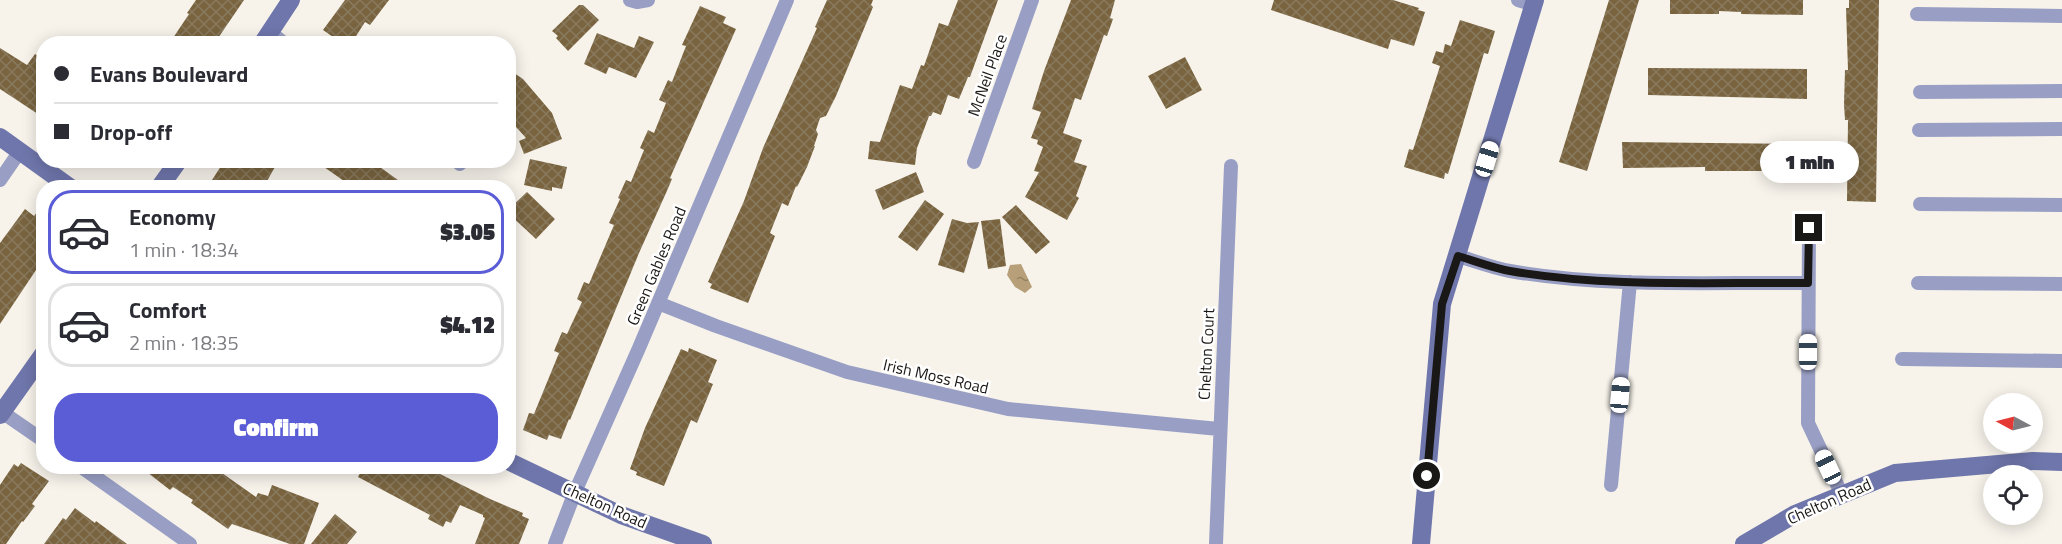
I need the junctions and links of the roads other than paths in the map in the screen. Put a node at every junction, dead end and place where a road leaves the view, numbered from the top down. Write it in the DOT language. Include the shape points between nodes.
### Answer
graph roads {
  1 [pos="291,0"];
  2 [pos="630,0"];
  3 [pos="648,0"];
  4 [pos="1032,0"];
  5 [pos="783,2"];
  6 [pos="1529,2"];
  7 [pos="1917,14"];
  8 [pos="2062,15"];
  9 [pos="267,36"];
  10 [pos="2062,91"];
  11 [pos="1920,92"];
  12 [pos="2062,129"];
  13 [pos="1919,130"];
  14 [pos="0,137"];
  15 [pos="20,151"];
  16 [pos="974,162"];
  17 [pos="36,163"];
  18 [pos="1231,166"];
  19 [pos="43,168"];
  20 [pos="0,180"];
  21 [pos="60,180"];
  22 [pos="1920,204"];
  23 [pos="2062,205"];
  24 [pos="1809,228"];
  25 [pos="1458,256"];
  26 [pos="1630,282"];
  27 [pos="1808,283"];
  28 [pos="1918,283"];
  29 [pos="2062,284"];
  30 [pos="658,303"];
  31 [pos="1902,359"];
  32 [pos="2062,362"];
  33 [pos="36,364"];
  34 [pos="1,413"];
  35 [pos="1219,429"];
  36 [pos="36,436"];
  37 [pos="2062,462"];
  38 [pos="516,465"];
  39 [pos="91,474"];
  40 [pos="1611,485"];
  41 [pos="575,492"];
  42 [pos="1842,495"];
  43 [pos="190,544"];
  44 [pos="555,544"];
  45 [pos="703,544"];
  46 [pos="1216,544"];
  47 [pos="1421,544"];
  48 [pos="1744,544"];
  1 -- 9 [label="street"];
  2 -- 3 [label="street"];
  4 -- 16 [label="street, McNeil Place"];
  5 -- 30 [label="street, Green Gables Road"];
  6 -- 25 [label="street"];
  7 -- 8 [label="street"];
  10 -- 11 [label="street"];
  12 -- 13 [label="street"];
  14 -- 15 [label="street"];
  15 -- 17 [label="street"];
  15 -- 20 [label="street"];
  18 -- 35 [label="street, Chelton Court"];
  19 -- 21 [label="street"];
  22 -- 23 [label="street"];
  24 -- 27 [label="street"];
  25 -- 26 [label="street" via="1509,271"];
  25 -- 47 [label="street" via="1442,304"];
  26 -- 27 [label="street"];
  26 -- 40 [label="street"];
  27 -- 42 [label="street" via="1808,423"];
  28 -- 29 [label="street"];
  30 -- 35 [label="street, Irish Moss Road" via="848,372 996,407"];
  30 -- 41 [label="street, Green Gables Road"];
  31 -- 32 [label="street"];
  33 -- 34 [label="street"];
  34 -- 36 [label="street"];
  35 -- 46 [label="street, Chelton Court"];
  37 -- 42 [label="street, Chelton Road" via="1895,473"];
  38 -- 41 [label="street, Chelton Road"];
  39 -- 43 [label="street"];
  41 -- 44 [label="street, Green Gables Road"];
  41 -- 45 [label="street, Chelton Road" via="621,515"];
  42 -- 48 [label="street, Chelton Road" via="1795,514"];
}
